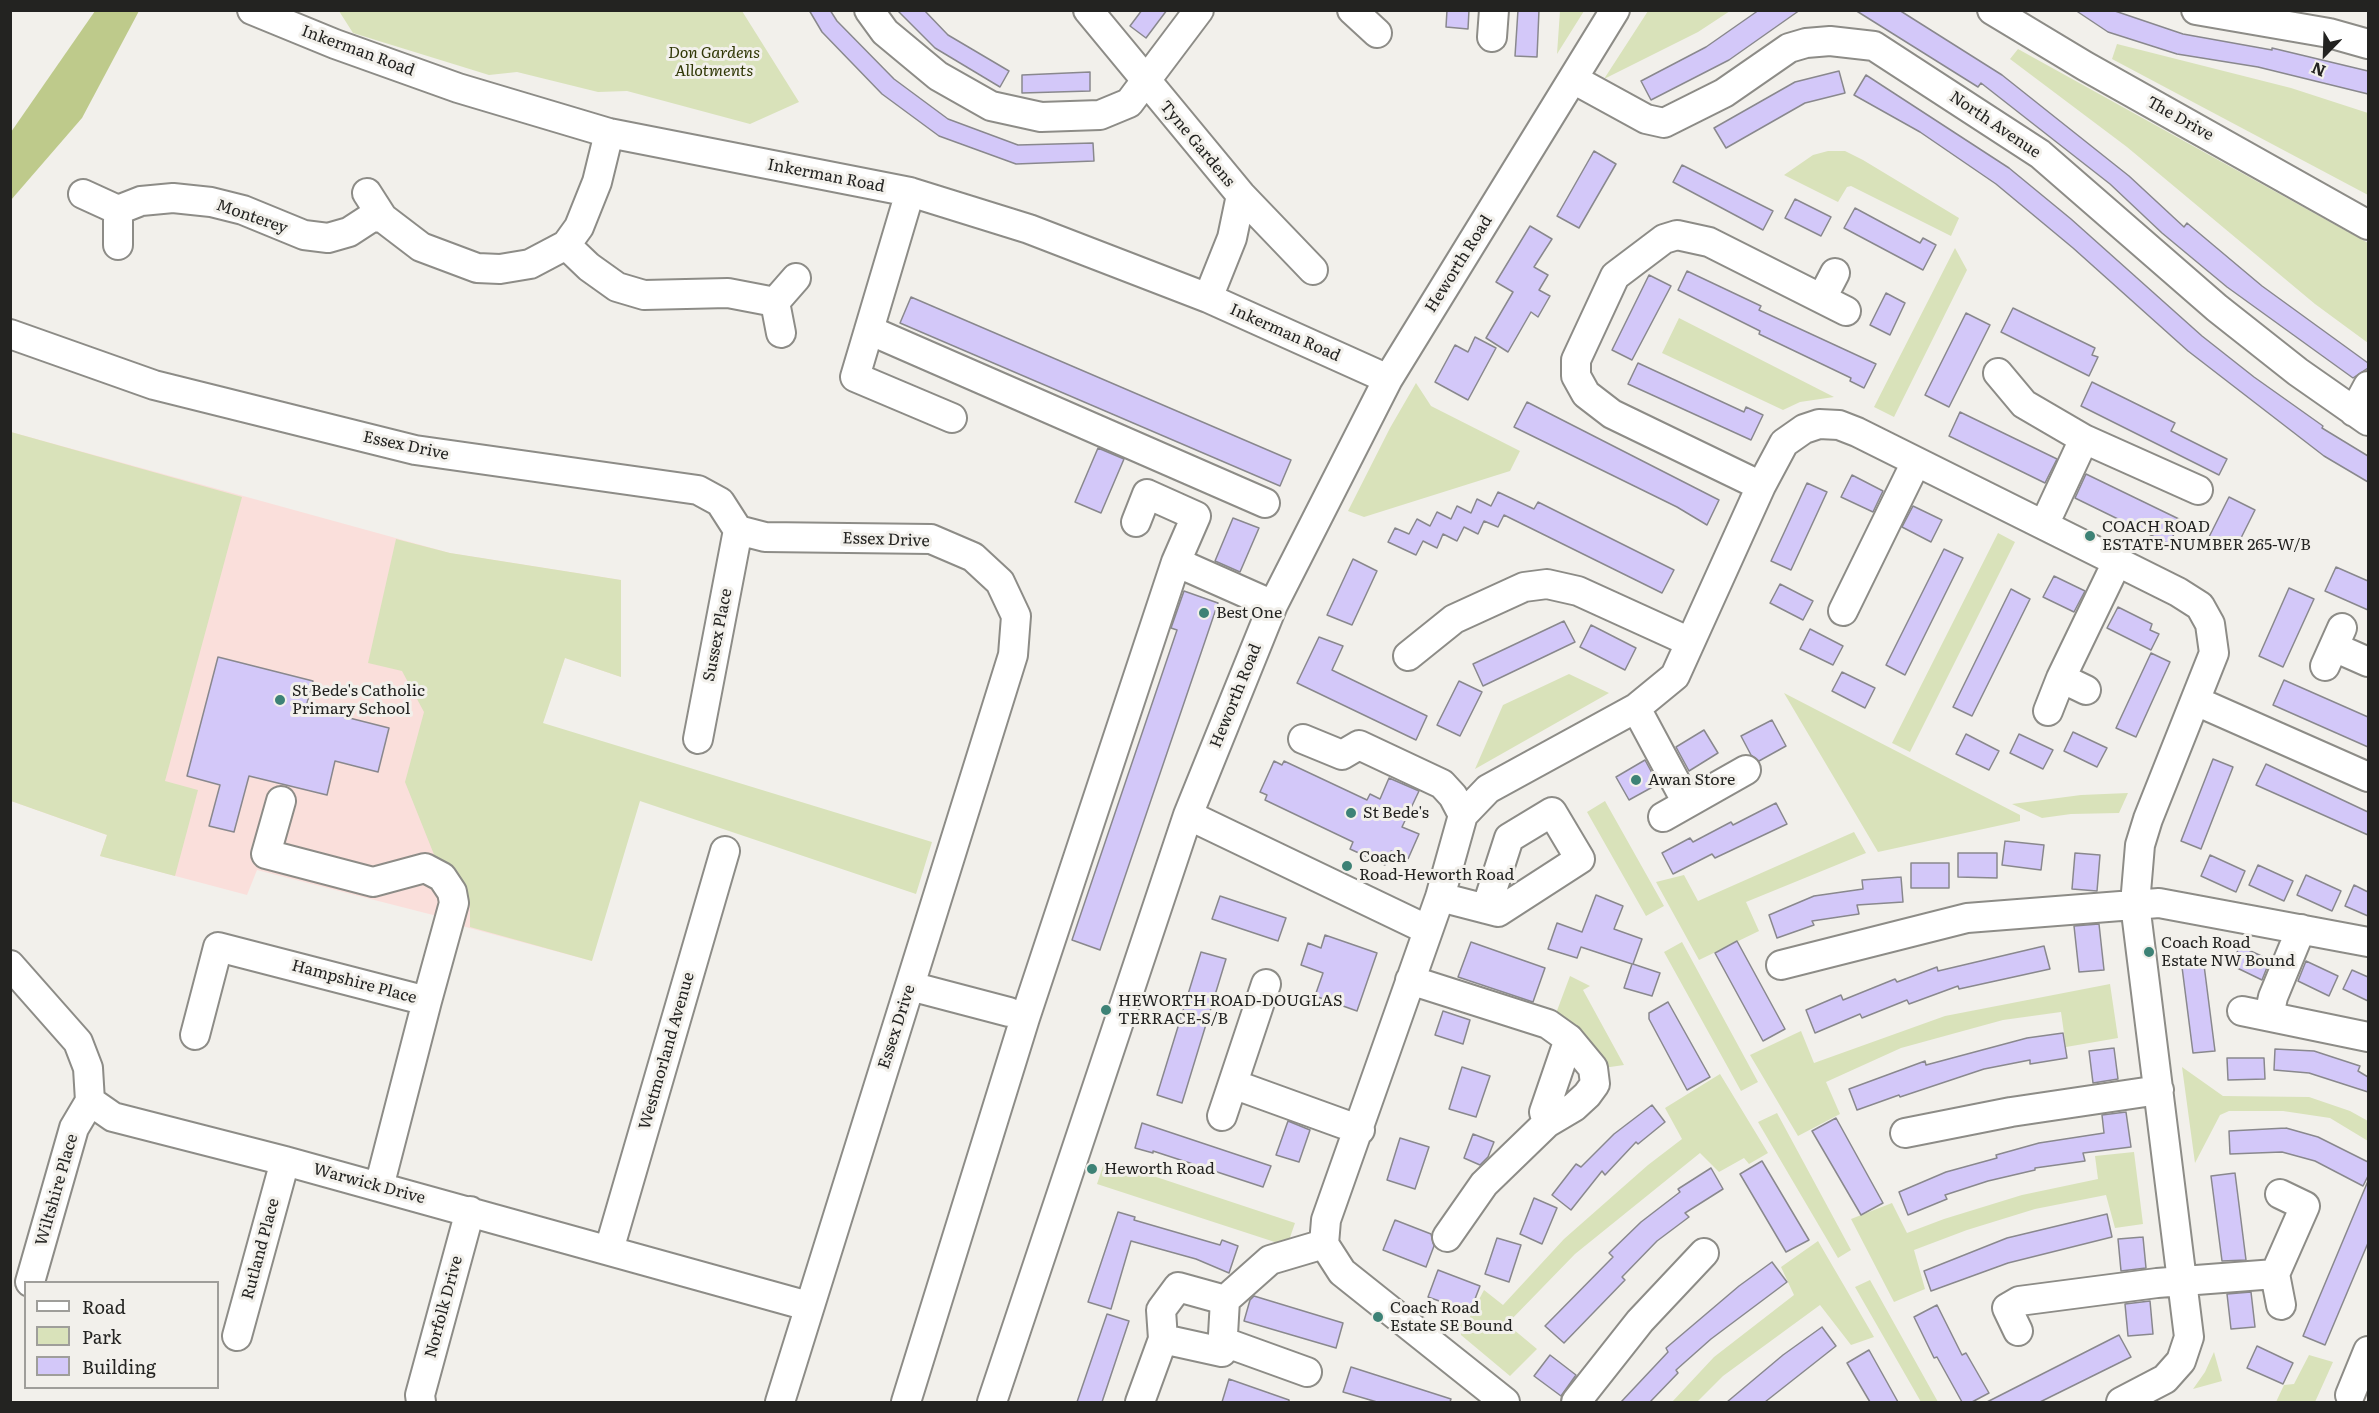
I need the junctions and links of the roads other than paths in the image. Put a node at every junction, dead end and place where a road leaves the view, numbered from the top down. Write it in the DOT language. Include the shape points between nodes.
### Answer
graph roads {
  1 [pos="252,10"];
  2 [pos="869,10"];
  3 [pos="1088,10"];
  4 [pos="1199,10"];
  5 [pos="1352,10"];
  6 [pos="1615,10"];
  7 [pos="1992,10"];
  8 [pos="2196,10"];
  9 [pos="1377,33"];
  10 [pos="2368,44"];
  11 [pos="1573,79"];
  12 [pos="1145,83"];
  13 [pos="609,133"];
  14 [pos="910,192"];
  15 [pos="367,193"];
  16 [pos="83,194"];
  17 [pos="1241,195"];
  18 [pos="118,210"];
  19 [pos="383,218"];
  20 [pos="2368,225"];
  21 [pos="118,245"];
  22 [pos="566,245"];
  23 [pos="1313,270"];
  24 [pos="1835,273"];
  25 [pos="796,278"];
  26 [pos="1208,298"];
  27 [pos="775,302"];
  28 [pos="869,330"];
  29 [pos="781,333"];
  30 [pos="10,334"];
  31 [pos="1998,373"];
  32 [pos="1388,379"];
  33 [pos="2368,386"];
  34 [pos="2361,417"];
  35 [pos="952,418"];
  36 [pos="2084,439"];
  37 [pos="1916,462"];
  38 [pos="1761,486"];
  39 [pos="2198,490"];
  40 [pos="1265,503"];
  41 [pos="1136,522"];
  42 [pos="2044,525"];
  43 [pos="738,531"];
  44 [pos="1176,562"];
  45 [pos="2117,562"];
  46 [pos="1857,598"];
  47 [pos="1274,605"];
  48 [pos="1690,642"];
  49 [pos="2334,647"];
  50 [pos="1407,655"];
  51 [pos="2368,662"];
  52 [pos="2196,701"];
  53 [pos="1636,708"];
  54 [pos="2048,711"];
  55 [pos="698,739"];
  56 [pos="1303,739"];
  57 [pos="1746,770"];
  58 [pos="2368,777"];
  59 [pos="281,801"];
  60 [pos="1188,815"];
  61 [pos="1463,815"];
  62 [pos="724,851"];
  63 [pos="1440,897"];
  64 [pos="2135,904"];
  65 [pos="1486,909"];
  66 [pos="2301,929"];
  67 [pos="1428,930"];
  68 [pos="2368,942"];
  69 [pos="10,965"];
  70 [pos="1781,965"];
  71 [pos="1410,980"];
  72 [pos="910,987"];
  73 [pos="1256,995"];
  74 [pos="427,1001"];
  75 [pos="1008,1012"];
  76 [pos="195,1035"];
  77 [pos="2368,1037"];
  78 [pos="1569,1039"];
  79 [pos="1233,1084"];
  80 [pos="2159,1090"];
  81 [pos="90,1101"];
  82 [pos="1222,1116"];
  83 [pos="1547,1123"];
  84 [pos="1360,1130"];
  85 [pos="1899,1137"];
  86 [pos="285,1161"];
  87 [pos="379,1187"];
  88 [pos="2280,1194"];
  89 [pos="470,1211"];
  90 [pos="1447,1237"];
  91 [pos="1324,1244"];
  92 [pos="1711,1249"];
  93 [pos="609,1250"];
  94 [pos="2275,1274"];
  95 [pos="30,1281"];
  96 [pos="2182,1281"];
  97 [pos="1225,1300"];
  98 [pos="2281,1305"];
  99 [pos="808,1306"];
  100 [pos="2018,1331"];
  101 [pos="237,1336"];
  102 [pos="1163,1339"];
  103 [pos="1224,1342"];
  104 [pos="2367,1359"];
  105 [pos="1307,1372"];
  106 [pos="2350,1395"];
  107 [pos="422,1402"];
  108 [pos="780,1402"];
  109 [pos="906,1402"];
  110 [pos="992,1402"];
  111 [pos="1140,1402"];
  112 [pos="1505,1402"];
  113 [pos="1576,1402"];
  114 [pos="2121,1402"];
  1 -- 13 [label="street, Inkerman Road" via="334,44 458,87"];
  2 -- 12 [label="street" via="885,32 938,76 991,106 1041,117 1100,115 1128,103"];
  3 -- 12 [label="street, Tyne Gardens"];
  4 -- 12 [label="street"];
  5 -- 9 [label="street"];
  6 -- 11 [label="street, Heworth Road"];
  7 -- 20 [label="street, The Drive"];
  8 -- 10 [label="street" via="2329,33"];
  11 -- 32 [label="street, Heworth Road"];
  11 -- 34 [label="street, North Avenue" via="1646,119 1664,123 1724,93 1790,48 1830,41 1874,46 2040,154 2217,308"];
  12 -- 17 [label="street, Tyne Gardens"];
  13 -- 14 [label="street, Inkerman Road"];
  13 -- 22 [label="street" via="597,182 579,227"];
  14 -- 26 [label="street, Inkerman Road" via="1029,229"];
  14 -- 28 [label="street"];
  15 -- 19 [label="street"];
  16 -- 18 [label="street"];
  17 -- 23 [label="street, Tyne Gardens"];
  17 -- 26 [label="street" via="1232,238"];
  18 -- 19 [label="street, Monterey" via="141,201 173,198 211,202 243,210 304,235 328,238 349,232 372,217"];
  18 -- 21 [label="street"];
  19 -- 22 [label="street" via="421,247 477,268 530,264"];
  22 -- 27 [label="street" via="617,287 644,295 728,293"];
  24 -- 38 [label="street" via="1834,304 1709,242 1677,235 1664,239 1615,276 1576,360 1576,376 1586,394 1612,414"];
  25 -- 27 [label="street"];
  26 -- 32 [label="street, Inkerman Road"];
  27 -- 29 [label="street"];
  28 -- 35 [label="street" via="855,377"];
  28 -- 40 [label="street"];
  30 -- 43 [label="street, Essex Drive" via="154,385 415,450 698,490 720,502"];
  31 -- 36 [label="street" via="2024,404"];
  32 -- 47 [label="street, Heworth Road"];
  33 -- 34 [label="street"];
  36 -- 39 [label="street"];
  36 -- 42 [label="street"];
  37 -- 38 [label="street" via="1839,425 1819,424 1784,442"];
  37 -- 42 [label="street"];
  37 -- 46 [label="street"];
  38 -- 48 [label="street"];
  41 -- 44 [label="street" via="1148,494 1196,516"];
  42 -- 45 [label="street"];
  43 -- 55 [label="street, Sussex Place"];
  43 -- 72 [label="street, Essex Drive" via="765,537 931,539 973,557 1000,582 1016,616 1013,655"];
  44 -- 47 [label="street"];
  44 -- 109 [label="street" via="1025,1018"];
  45 -- 52 [label="street" via="2200,606 2210,624 2214,653"];
  45 -- 54 [label="street" via="2073,684"];
  47 -- 60 [label="street, Heworth Road"];
  48 -- 50 [label="street" via="1578,591 1547,584 1524,587 1454,619"];
  48 -- 53 [label="street" via="1675,676"];
  49 -- 51 [label="street"];
  52 -- 58 [label="street"];
  52 -- 64 [label="street" via="2157,790 2140,845"];
  53 -- 57 [label="street" via="1675,810 1724,794"];
  53 -- 61 [label="street" via="1488,789"];
  56 -- 61 [label="street" via="1342,755 1359,745 1442,784"];
  59 -- 74 [label="street" via="266,854 373,882 425,868 442,877 454,903"];
  60 -- 67 [label="street"];
  60 -- 110 [label="street, Heworth Road"];
  61 -- 63 [label="street"];
  62 -- 93 [label="street, Westmorland Avenue"];
  63 -- 65 [label="street"];
  63 -- 67 [label="street"];
  64 -- 66 [label="street" via="2159,903"];
  64 -- 70 [label="street" via="1967,918 1835,964"];
  64 -- 80 [label="street"];
  66 -- 68 [label="street"];
  66 -- 77 [label="street" via="2273,997 2256,1014"];
  67 -- 71 [label="street"];
  69 -- 81 [label="street" via="78,1042 88,1068"];
  71 -- 78 [label="street" via="1548,1024"];
  71 -- 84 [label="street"];
  72 -- 75 [label="street"];
  72 -- 99 [label="street, Essex Drive"];
  73 -- 79 [label="street"];
  74 -- 76 [label="street, Hampshire Place" via="218,947"];
  74 -- 87 [label="street, Hampshire Place"];
  78 -- 83 [label="street" via="1544,1112"];
  78 -- 83 [label="street" via="1593,1068 1594,1084 1574,1107"];
  79 -- 82 [label="street"];
  79 -- 84 [label="street"];
  80 -- 85 [label="street" via="2011,1113"];
  80 -- 96 [label="street"];
  81 -- 86 [label="street, Warwick Drive" via="113,1117"];
  81 -- 95 [label="street, Wiltshire Place" via="75,1128"];
  83 -- 90 [label="street" via="1484,1184"];
  84 -- 91 [label="street" via="1326,1220"];
  86 -- 87 [label="street, Warwick Drive"];
  86 -- 101 [label="street, Rutland Place"];
  87 -- 89 [label="street, Warwick Drive"];
  88 -- 94 [label="street" via="2305,1206"];
  89 -- 93 [label="street, Warwick Drive"];
  89 -- 107 [label="street, Norfolk Drive" via="420,1395"];
  91 -- 97 [label="street" via="1270,1260"];
  91 -- 112 [label="street" via="1342,1272"];
  92 -- 113 [label="street" via="1640,1322"];
  93 -- 99 [label="street, Warwick Drive"];
  94 -- 96 [label="street"];
  94 -- 98 [label="street"];
  96 -- 100 [label="street" via="2019,1301 2007,1308"];
  96 -- 114 [label="street" via="2189,1337 2181,1361 2165,1379"];
  97 -- 102 [label="street" via="1178,1287 1161,1310"];
  97 -- 103 [label="street"];
  99 -- 108 [label="street, Essex Drive"];
  102 -- 103 [label="street" via="1222,1352"];
  102 -- 111 [label="street"];
  103 -- 105 [label="street"];
  104 -- 106 [label="street"];
}
